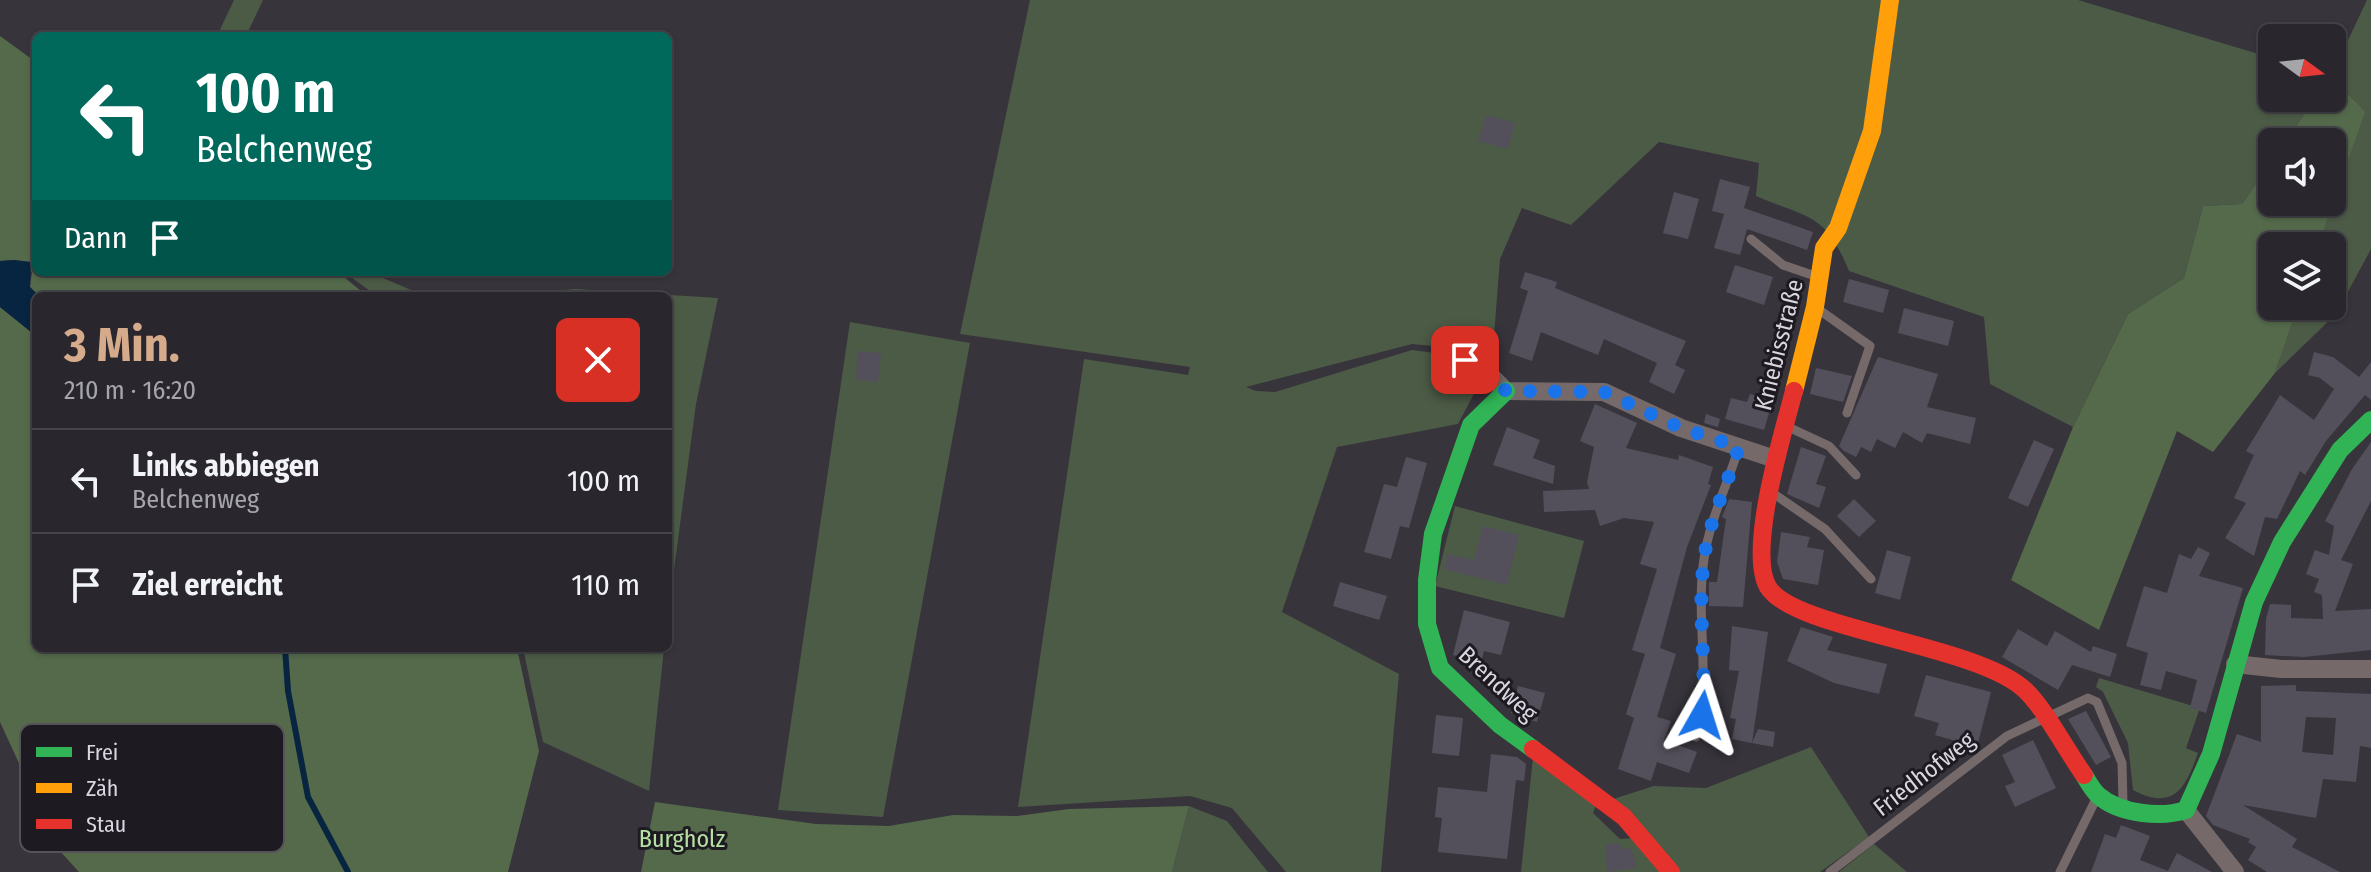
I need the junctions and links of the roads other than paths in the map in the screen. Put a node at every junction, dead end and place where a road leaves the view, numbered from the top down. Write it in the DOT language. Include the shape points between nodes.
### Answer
graph roads {
  1 [pos="1890,0"];
  2 [pos="1751,239"];
  3 [pos="1821,278"];
  4 [pos="1815,307"];
  5 [pos="1465,360"];
  6 [pos="1506,391"];
  7 [pos="1847,413"];
  8 [pos="2371,420"];
  9 [pos="1783,425"];
  10 [pos="1739,447"];
  11 [pos="1775,459"];
  12 [pos="1856,475"];
  13 [pos="1769,490"];
  14 [pos="1871,579"];
  15 [pos="2235,664"];
  16 [pos="2371,669"];
  17 [pos="2047,718"];
  18 [pos="1696,737"];
  19 [pos="2098,796"];
  20 [pos="2123,809"];
  21 [pos="2186,810"];
  22 [pos="1671,872"];
  23 [pos="1830,872"];
  24 [pos="2060,872"];
  25 [pos="2235,872"];
  1 -- 3 [label="street, Kniebisstraße" via="1872,131 1838,228 1824,248"];
  2 -- 3 [label="lane" via="1783,265"];
  3 -- 4 [label="street, Kniebisstraße"];
  4 -- 7 [label="lane" via="1870,346"];
  4 -- 9 [label="street, Kniebisstraße"];
  5 -- 6 [label="street"];
  6 -- 10 [label="street" via="1604,392 1681,428"];
  6 -- 22 [label="street, Brendweg" via="1471,425 1433,534 1427,624 1440,668 1500,725 1622,820"];
  8 -- 15 [label="street" via="2340,450 2282,542 2254,602"];
  9 -- 11 [label="street, Kniebisstraße"];
  9 -- 12 [label="lane" via="1829,446"];
  10 -- 11 [label="street"];
  10 -- 18 [label="lane" via="1704,557 1706,674"];
  11 -- 13 [label="street, Kniebisstraße"];
  13 -- 14 [label="lane" via="1825,529"];
  13 -- 17 [label="street, Kniebisstraße" via="1761,564 1769,589 1800,610 1988,667 2025,690"];
  15 -- 16 [label="street"];
  15 -- 21 [label="street" via="2211,754"];
  17 -- 19 [label="street, Kniebisstraße"];
  17 -- 20 [label="lane, Friedhofweg" via="2088,698 2097,702 2122,763"];
  17 -- 23 [label="lane, Friedhofweg" via="2007,736"];
  19 -- 20 [label="street"];
  19 -- 24 [label="lane"];
  20 -- 21 [label="street" via="2171,815"];
  21 -- 25 [label="street"];
}
